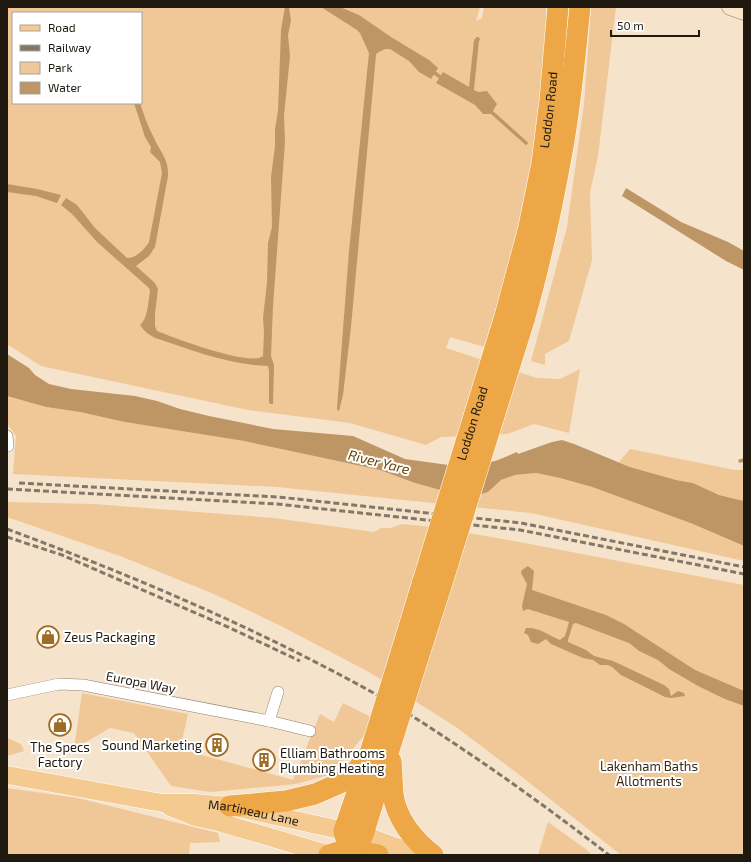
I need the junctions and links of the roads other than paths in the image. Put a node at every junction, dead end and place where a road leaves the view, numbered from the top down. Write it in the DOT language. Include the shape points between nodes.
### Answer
graph roads {
  1 [pos="558,7"];
  2 [pos="580,7"];
  3 [pos="730,7"];
  4 [pos="744,12"];
  5 [pos="515,318"];
  6 [pos="278,692"];
  7 [pos="7,695"];
  8 [pos="269,721"];
  9 [pos="310,731"];
  10 [pos="380,752"];
  11 [pos="7,775"];
  12 [pos="162,803"];
  13 [pos="230,806"];
  14 [pos="353,837"];
  15 [pos="330,855"];
  16 [pos="378,855"];
  17 [pos="418,855"];
  18 [pos="432,855"];
  1 -- 5 [label="highway, Loddon Road" via="542,163 528,231"];
  2 -- 5 [label="highway, Loddon Road" via="563,150 546,234"];
  3 -- 4 [label="street"];
  5 -- 10 [label="highway, Loddon Road, bridge"];
  6 -- 8 [label="street"];
  7 -- 8 [label="street, Europa Way" via="59,684 83,684"];
  8 -- 9 [label="street, Europa Way"];
  10 -- 13 [label="highway" via="340,783 315,794 286,801"];
  10 -- 14 [label="highway, Loddon Road"];
  10 -- 18 [label="highway, Loddon Road" via="398,814 409,831"];
  11 -- 12 [label="main road, Martineau Lane"];
  12 -- 13 [label="main road, Martineau Lane"];
  12 -- 15 [label="main road, Martineau Lane" via="195,817"];
  13 -- 14 [label="main road, Martineau Lane"];
  14 -- 15 [label="highway" via="341,852"];
  14 -- 16 [label="highway, Martineau Lane"];
  14 -- 17 [label="main road, Martineau Lane"];
}
